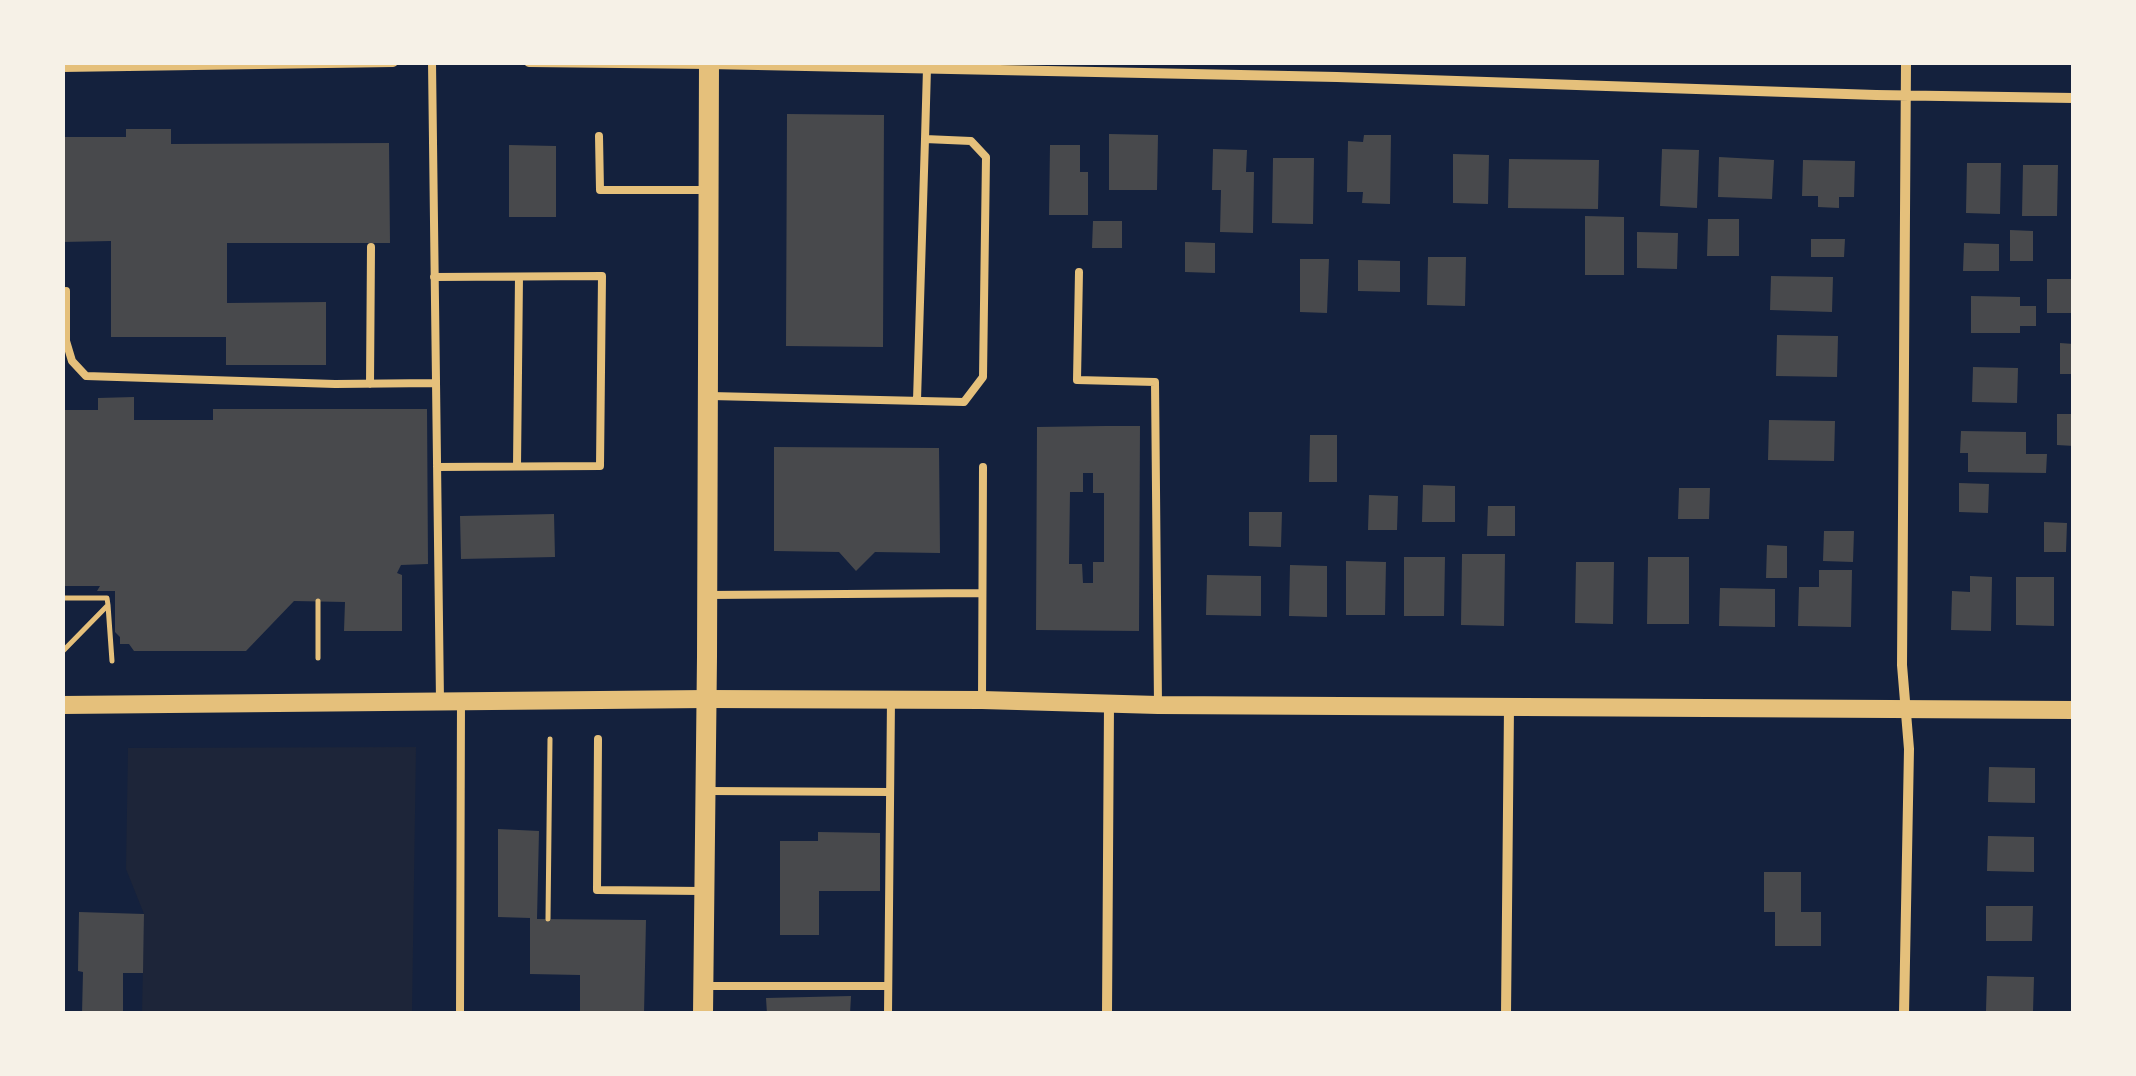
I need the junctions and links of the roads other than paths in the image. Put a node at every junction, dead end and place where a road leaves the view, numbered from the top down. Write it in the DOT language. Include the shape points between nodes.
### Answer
graph roads {
  1 [pos="393,62"];
  2 [pos="432,62"];
  3 [pos="529,62"];
  4 [pos="1906,62"];
  5 [pos="709,63"];
  6 [pos="62,67"];
  7 [pos="927,68"];
  8 [pos="1905,95"];
  9 [pos="2074,98"];
  10 [pos="599,136"];
  11 [pos="925,139"];
  12 [pos="708,190"];
  13 [pos="370,247"];
  14 [pos="1079,272"];
  15 [pos="519,277"];
  16 [pos="434,278"];
  17 [pos="66,292"];
  18 [pos="435,383"];
  19 [pos="370,384"];
  20 [pos="707,396"];
  21 [pos="917,400"];
  22 [pos="517,466"];
  23 [pos="983,466"];
  24 [pos="436,467"];
  25 [pos="982,594"];
  26 [pos="707,595"];
  27 [pos="706,698"];
  28 [pos="891,700"];
  29 [pos="982,700"];
  30 [pos="440,701"];
  31 [pos="461,701"];
  32 [pos="62,704"];
  33 [pos="1110,704"];
  34 [pos="1158,705"];
  35 [pos="1509,707"];
  36 [pos="1905,710"];
  37 [pos="2074,710"];
  38 [pos="598,739"];
  39 [pos="705,791"];
  40 [pos="890,792"];
  41 [pos="704,891"];
  42 [pos="702,986"];
  43 [pos="888,986"];
  44 [pos="460,1014"];
  45 [pos="702,1014"];
  46 [pos="888,1014"];
  47 [pos="1107,1014"];
  48 [pos="1506,1014"];
  49 [pos="1904,1014"];
  1 -- 6 [label="street"];
  2 -- 16 [label="lane"];
  3 -- 5 [label="street"];
  4 -- 8 [label="street"];
  5 -- 7 [label="street"];
  5 -- 12 [label="main road"];
  7 -- 8 [label="street"];
  7 -- 11 [label="lane"];
  8 -- 9 [label="street"];
  8 -- 36 [label="street"];
  10 -- 12 [label="lane" via="600,190"];
  11 -- 21 [label="lane"];
  11 -- 21 [label="lane" via="971,142 986,156 983,376 964,402"];
  12 -- 20 [label="main road"];
  13 -- 19 [label="lane"];
  14 -- 34 [label="lane" via="1077,380 1155,382"];
  15 -- 16 [label="lane"];
  15 -- 22 [label="lane"];
  15 -- 22 [label="lane" via="602,276 600,466"];
  16 -- 18 [label="lane"];
  17 -- 19 [label="lane" via="66,342 86,376"];
  18 -- 19 [label="lane"];
  18 -- 24 [label="lane"];
  20 -- 21 [label="lane"];
  20 -- 26 [label="main road"];
  22 -- 24 [label="lane"];
  23 -- 25 [label="lane"];
  24 -- 30 [label="lane"];
  25 -- 26 [label="lane"];
  25 -- 29 [label="lane"];
  26 -- 27 [label="main road"];
  27 -- 28 [label="street"];
  27 -- 31 [label="street"];
  27 -- 39 [label="main road"];
  28 -- 29 [label="street"];
  28 -- 40 [label="lane"];
  29 -- 33 [label="street"];
  30 -- 31 [label="street"];
  30 -- 32 [label="street"];
  31 -- 44 [label="lane"];
  33 -- 34 [label="street"];
  33 -- 47 [label="street"];
  34 -- 35 [label="street"];
  35 -- 36 [label="street"];
  35 -- 48 [label="street"];
  36 -- 37 [label="street"];
  36 -- 49 [label="street"];
  38 -- 41 [label="lane" via="597,890"];
  39 -- 40 [label="lane"];
  39 -- 41 [label="main road"];
  40 -- 43 [label="lane"];
  41 -- 42 [label="main road"];
  42 -- 43 [label="lane"];
  42 -- 45 [label="main road"];
  43 -- 46 [label="lane"];
}
